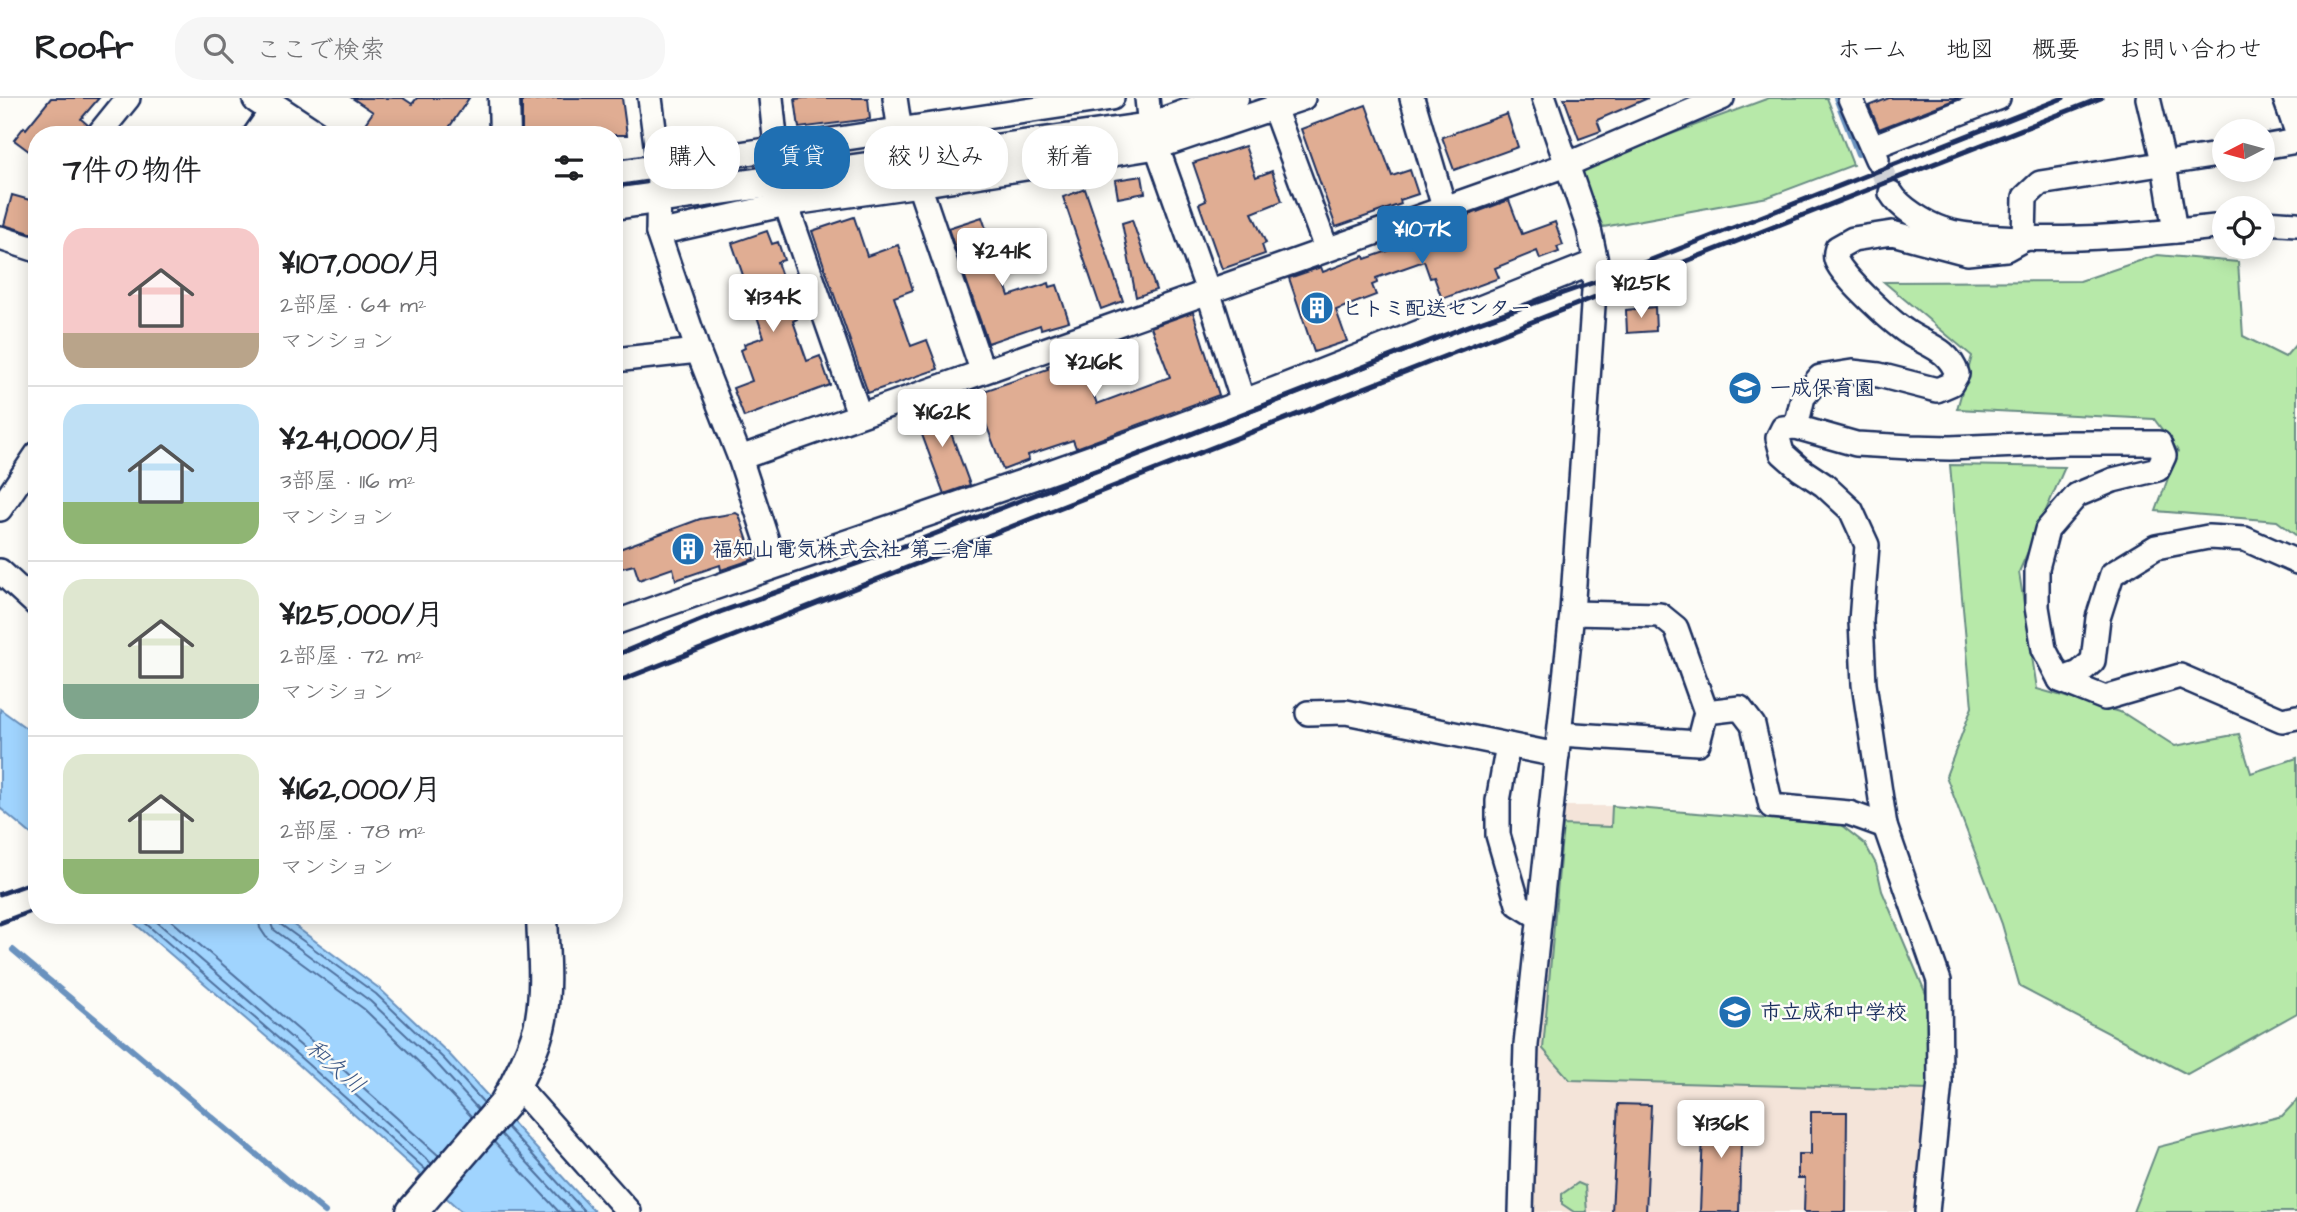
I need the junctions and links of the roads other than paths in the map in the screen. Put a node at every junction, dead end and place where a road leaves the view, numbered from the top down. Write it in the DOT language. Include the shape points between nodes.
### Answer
graph roads {
  1 [pos="128,98"];
  2 [pos="504,98"];
  3 [pos="650,98"];
  4 [pos="771,98"];
  5 [pos="895,98"];
  6 [pos="1112,98"];
  7 [pos="1147,98"];
  8 [pos="1233,98"];
  9 [pos="1303,98"];
  10 [pos="1412,98"];
  11 [pos="1544,98"];
  12 [pos="1722,98"];
  13 [pos="1850,98"];
  14 [pos="1998,98"];
  15 [pos="2148,98"];
  16 [pos="2285,98"];
  17 [pos="266,103"];
  18 [pos="1023,105"];
  19 [pos="1274,108"];
  20 [pos="105,126"];
  21 [pos="258,126"];
  22 [pos="300,126"];
  23 [pos="505,126"];
  24 [pos="654,126"];
  25 [pos="774,126"];
  26 [pos="899,126"];
  27 [pos="924,126"];
  28 [pos="2297,132"];
  29 [pos="1154,137"];
  30 [pos="2297,141"];
  31 [pos="2275,145"];
  32 [pos="2212,156"];
  33 [pos="1566,165"];
  34 [pos="2164,165"];
  35 [pos="1008,167"];
  36 [pos="644,169"];
  37 [pos="623,172"];
  38 [pos="659,189"];
  39 [pos="891,189"];
  40 [pos="920,189"];
  41 [pos="1891,193"];
  42 [pos="659,198"];
  43 [pos="623,203"];
  44 [pos="786,204"];
  45 [pos="1444,206"];
  46 [pos="2275,223"];
  47 [pos="2297,224"];
  48 [pos="2212,227"];
  49 [pos="2175,231"];
  50 [pos="658,233"];
  51 [pos="0,238"];
  52 [pos="2025,239"];
  53 [pos="28,247"];
  54 [pos="1326,248"];
  55 [pos="1596,262"];
  56 [pos="1208,291"];
  57 [pos="698,351"];
  58 [pos="623,359"];
  59 [pos="982,370"];
  60 [pos="1243,402"];
  61 [pos="859,414"];
  62 [pos="1796,427"];
  63 [pos="740,458"];
  64 [pos="28,467"];
  65 [pos="0,509"];
  66 [pos="2297,562"];
  67 [pos="775,565"];
  68 [pos="0,571"];
  69 [pos="28,597"];
  70 [pos="1572,613"];
  71 [pos="623,620"];
  72 [pos="2060,680"];
  73 [pos="1706,712"];
  74 [pos="1308,713"];
  75 [pos="2297,717"];
  76 [pos="1558,744"];
  77 [pos="1508,745"];
  78 [pos="1885,826"];
  79 [pos="1539,917"];
  80 [pos="542,924"];
  81 [pos="510,1095"];
  82 [pos="414,1209"];
  83 [pos="629,1212"];
  84 [pos="1521,1212"];
  85 [pos="1927,1212"];
  1 -- 20 [label="street"];
  2 -- 23 [label="street"];
  3 -- 24 [label="street"];
  4 -- 25 [label="street"];
  5 -- 26 [label="street"];
  6 -- 18 [label="street"];
  7 -- 29 [label="street"];
  8 -- 29 [label="street"];
  9 -- 19 [label="street"];
  10 -- 45 [label="street"];
  11 -- 33 [label="street"];
  12 -- 33 [label="street"];
  13 -- 14 [label="street" via="1875,154"];
  15 -- 34 [label="street"];
  16 -- 28 [label="street"];
  17 -- 21 [label="street"];
  17 -- 22 [label="street"];
  18 -- 27 [label="street"];
  19 -- 29 [label="street"];
  19 -- 54 [label="street"];
  29 -- 35 [label="street"];
  29 -- 42 [label="street"];
  29 -- 56 [label="street"];
  30 -- 31 [label="street"];
  32 -- 34 [label="street"];
  33 -- 45 [label="street"];
  33 -- 55 [label="street"];
  34 -- 49 [label="street"];
  34 -- 52 [label="street" via="2040,183 2025,197"];
  36 -- 37 [label="street"];
  38 -- 42 [label="street"];
  39 -- 44 [label="street"];
  40 -- 59 [label="street"];
  41 -- 52 [label="street" via="1897,202 1942,230"];
  42 -- 43 [label="street"];
  42 -- 50 [label="street"];
  44 -- 50 [label="street"];
  44 -- 61 [label="street"];
  45 -- 54 [label="street"];
  46 -- 47 [label="street"];
  48 -- 49 [label="street"];
  49 -- 52 [label="street" via="2116,238"];
  50 -- 57 [label="street"];
  51 -- 53 [label="street"];
  52 -- 62 [label="street" via="2006,249 1967,253 1892,233 1853,239 1837,248 1836,259 1859,289 1904,330 1941,349 1956,374 1951,384 1937,390 1880,375 1852,372 1820,377 1803,397"];
  54 -- 56 [label="street"];
  55 -- 60 [label="street"];
  55 -- 70 [label="street"];
  56 -- 59 [label="street"];
  56 -- 60 [label="street"];
  57 -- 58 [label="street"];
  57 -- 63 [label="street"];
  59 -- 61 [label="street"];
  60 -- 67 [label="street"];
  61 -- 63 [label="street"];
  62 -- 72 [label="street" via="1856,444 1910,447 2159,443 2164,456 2158,469 2077,495 2047,530 2037,568 2037,607 2044,649"];
  62 -- 78 [label="street" via="1783,428 1778,438 1782,453 1851,510 1867,545 1861,621 1864,684"];
  63 -- 67 [label="street"];
  64 -- 65 [label="street"];
  66 -- 72 [label="street" via="2245,539 2208,537 2156,547 2112,573 2098,618 2093,661"];
  67 -- 71 [label="street"];
  68 -- 69 [label="street"];
  70 -- 73 [label="street" via="1660,615 1676,628"];
  70 -- 76 [label="street"];
  72 -- 75 [label="street" via="2105,698 2180,676 2282,720"];
  73 -- 76 [label="street" via="1698,743"];
  73 -- 78 [label="street" via="1740,708 1753,725 1771,806 1849,813"];
  74 -- 77 [label="street" via="1346,712"];
  76 -- 77 [label="street"];
  76 -- 79 [label="street"];
  77 -- 79 [label="street" via="1498,801 1498,835 1518,904"];
  78 -- 85 [label="street" via="1939,981 1940,1082"];
  79 -- 84 [label="street" via="1526,1045"];
  80 -- 81 [label="street" via="541,1021"];
  81 -- 82 [label="street"];
  81 -- 83 [label="street"];
}
